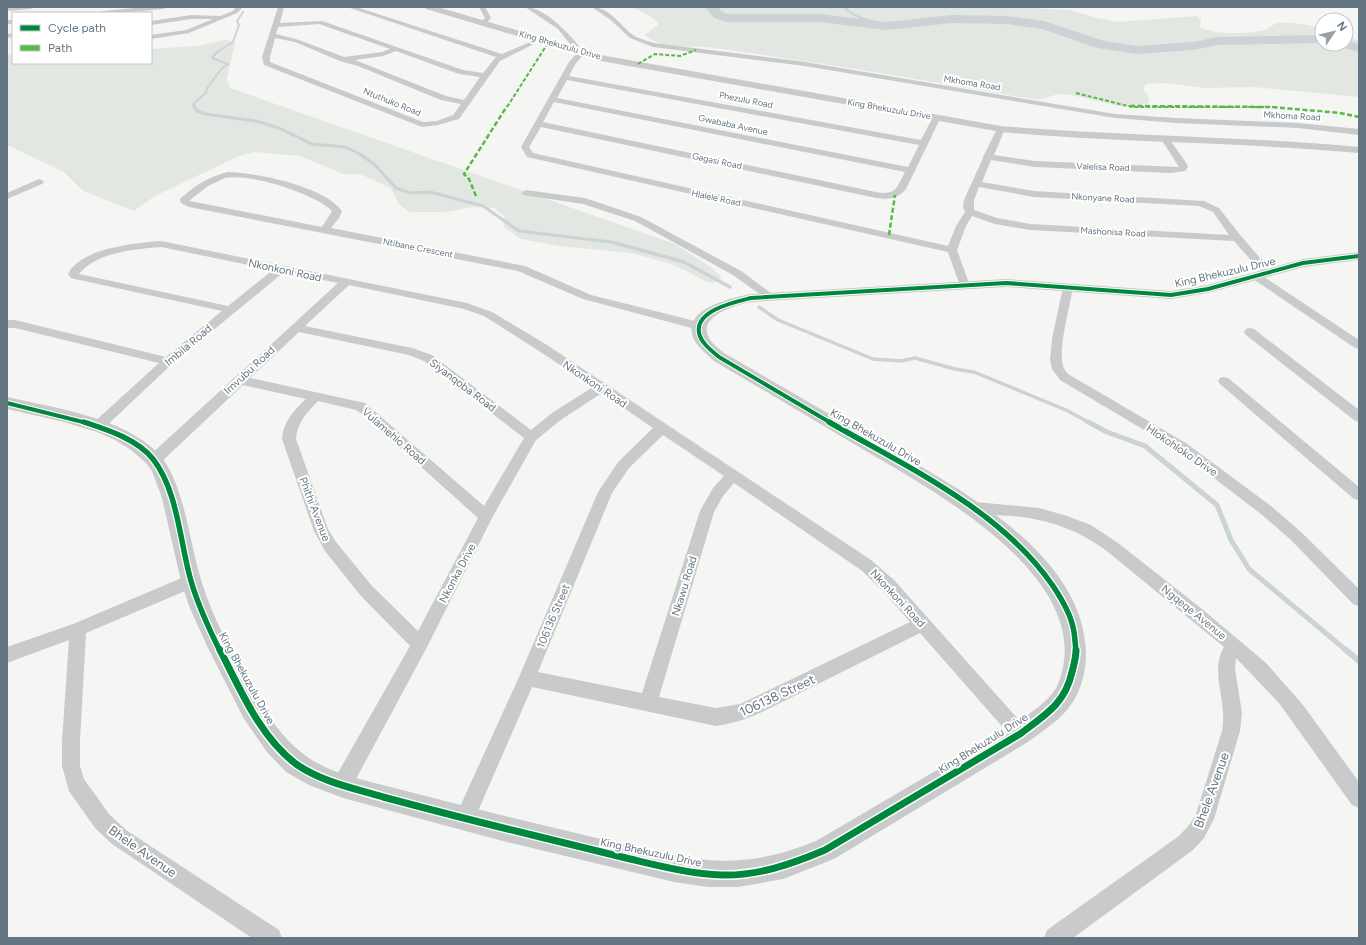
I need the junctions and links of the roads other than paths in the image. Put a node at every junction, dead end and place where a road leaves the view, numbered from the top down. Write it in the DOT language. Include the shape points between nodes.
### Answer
graph roads {
  1 [pos="31,7"];
  2 [pos="164,7"];
  3 [pos="240,7"];
  4 [pos="281,7"];
  5 [pos="350,7"];
  6 [pos="431,7"];
  7 [pos="482,7"];
  8 [pos="528,7"];
  9 [pos="595,7"];
  10 [pos="23,8"];
  11 [pos="7,9"];
  12 [pos="113,12"];
  13 [pos="221,17"];
  14 [pos="152,23"];
  15 [pos="482,23"];
  16 [pos="276,25"];
  17 [pos="273,34"];
  18 [pos="152,37"];
  19 [pos="539,40"];
  20 [pos="396,49"];
  21 [pos="581,53"];
  22 [pos="500,56"];
  23 [pos="339,58"];
  24 [pos="485,76"];
  25 [pos="565,77"];
  26 [pos="552,99"];
  27 [pos="466,103"];
  28 [pos="937,117"];
  29 [pos="539,124"];
  30 [pos="1001,129"];
  31 [pos="1359,132"];
  32 [pos="1165,138"];
  33 [pos="923,143"];
  34 [pos="1359,150"];
  35 [pos="987,158"];
  36 [pos="910,170"];
  37 [pos="39,182"];
  38 [pos="977,184"];
  39 [pos="526,193"];
  40 [pos="7,196"];
  41 [pos="970,212"];
  42 [pos="324,230"];
  43 [pos="1237,238"];
  44 [pos="952,250"];
  45 [pos="1359,256"];
  46 [pos="281,269"];
  47 [pos="1263,275"];
  48 [pos="346,282"];
  49 [pos="965,286"];
  50 [pos="1068,287"];
  51 [pos="768,296"];
  52 [pos="231,310"];
  53 [pos="7,324"];
  54 [pos="699,326"];
  55 [pos="295,328"];
  56 [pos="1250,332"];
  57 [pos="1359,345"];
  58 [pos="168,361"];
  59 [pos="239,380"];
  60 [pos="1224,381"];
  61 [pos="601,388"];
  62 [pos="315,397"];
  63 [pos="7,403"];
  64 [pos="1359,417"];
  65 [pos="98,426"];
  66 [pos="662,428"];
  67 [pos="531,437"];
  68 [pos="154,460"];
  69 [pos="733,476"];
  70 [pos="1359,495"];
  71 [pos="975,508"];
  72 [pos="486,516"];
  73 [pos="191,581"];
  74 [pos="1359,599"];
  75 [pos="922,624"];
  76 [pos="78,629"];
  77 [pos="420,644"];
  78 [pos="1235,647"];
  79 [pos="7,655"];
  80 [pos="527,678"];
  81 [pos="648,703"];
  82 [pos="1020,734"];
  83 [pos="342,785"];
  84 [pos="1359,798"];
  85 [pos="465,818"];
  86 [pos="271,938"];
  87 [pos="1055,938"];
  1 -- 10 [label="street"];
  2 -- 12 [label="street"];
  3 -- 13 [label="street" via="235,12"];
  4 -- 16 [label="street, Ntuthuko Road"];
  5 -- 22 [label="street"];
  6 -- 15 [label="street, King Bhekuzulu Drive"];
  7 -- 15 [label="street" via="488,18"];
  8 -- 21 [label="street" via="560,28"];
  9 -- 31 [label="street, Mkhoma Road" via="632,37 656,46 805,64 1115,116"];
  10 -- 11 [label="street"];
  13 -- 14 [label="street" via="191,17"];
  13 -- 18 [label="street" via="187,32"];
  15 -- 19 [label="street, King Bhekuzulu Drive"];
  16 -- 17 [label="street, Ntuthuko Road"];
  16 -- 20 [label="street" via="320,22"];
  17 -- 23 [label="street"];
  17 -- 27 [label="street, Ntuthuko Road" via="266,57 267,63 420,124 454,119"];
  19 -- 21 [label="street, King Bhekuzulu Drive"];
  19 -- 22 [label="street"];
  20 -- 23 [label="street" via="359,58"];
  20 -- 24 [label="street" via="462,72"];
  21 -- 25 [label="street, Hlalele Road"];
  21 -- 28 [label="street, King Bhekuzulu Drive"];
  22 -- 24 [label="street, Ntuthuko Road"];
  23 -- 27 [label="street" via="361,64 444,98"];
  24 -- 27 [label="street, Ntuthuko Road"];
  25 -- 26 [label="street, Hlalele Road"];
  25 -- 33 [label="street, Phezulu Road"];
  26 -- 29 [label="street, Hlalele Road"];
  26 -- 36 [label="street, Gwababa Avenue"];
  28 -- 30 [label="street, King Bhekuzulu Drive"];
  28 -- 33 [label="street"];
  29 -- 36 [label="street, Gagasi Road" via="876,196 895,195 901,190"];
  29 -- 44 [label="street, Hlalele Road" via="525,147 532,155"];
  30 -- 32 [label="street, King Bhekuzulu Drive"];
  30 -- 35 [label="street"];
  32 -- 34 [label="street, King Bhekuzulu Drive"];
  32 -- 35 [label="street, Valelisa Road" via="1183,164 1182,169 1035,164"];
  33 -- 36 [label="street"];
  35 -- 38 [label="street"];
  37 -- 40 [label="street"];
  38 -- 41 [label="street" via="969,200"];
  38 -- 43 [label="street, Nkonyane Road" via="1034,194 1201,203 1216,210"];
  39 -- 51 [label="street" via="585,201 638,218 738,273"];
  41 -- 43 [label="street, Mashonisa Road" via="994,221 1030,227"];
  41 -- 44 [label="street" via="961,226"];
  42 -- 42 [label="street, Ntibane Crescent" via="189,204 185,202 186,198 221,177 235,175 269,181 294,187 333,206 336,214"];
  42 -- 54 [label="street, Ntibane Crescent" via="521,268 587,297"];
  43 -- 47 [label="street"];
  44 -- 49 [label="street"];
  45 -- 47 [label="street, King Bhekuzulu Drive" via="1303,264"];
  46 -- 48 [label="street, Nkonkoni Road"];
  46 -- 52 [label="street, Imbila Road"];
  46 -- 52 [label="street, Nkonkoni Road" via="159,244 133,246 101,254 75,270 73,274"];
  47 -- 50 [label="street, King Bhekuzulu Drive" via="1171,295"];
  47 -- 57 [label="street"];
  48 -- 55 [label="street, Imvubu Road"];
  48 -- 61 [label="street, Nkonkoni Road" via="482,310"];
  49 -- 50 [label="street, King Bhekuzulu Drive" via="1006,283"];
  49 -- 51 [label="street, King Bhekuzulu Drive"];
  50 -- 74 [label="street, Hlokohloko Drive" via="1056,350 1056,364 1064,377 1175,443 1266,510"];
  51 -- 54 [label="street, King Bhekuzulu Drive" via="725,304 707,314"];
  52 -- 58 [label="street, Imbila Road"];
  53 -- 58 [label="street"];
  54 -- 71 [label="street, King Bhekuzulu Drive" via="702,343 719,357"];
  55 -- 59 [label="street, Imvubu Road"];
  55 -- 67 [label="street, Siyanqoba Road" via="412,352 428,358"];
  56 -- 64 [label="street"];
  58 -- 65 [label="street, Imbila Road"];
  59 -- 62 [label="street, Vulamehlo Road"];
  59 -- 68 [label="street, Imvubu Road"];
  60 -- 70 [label="street"];
  61 -- 66 [label="street, Nkonkoni Road"];
  61 -- 67 [label="street, Nkonka Drive" via="556,416"];
  62 -- 72 [label="street, Vulamehlo Road" via="353,404 367,411"];
  62 -- 77 [label="street, Phithi Avenue" via="294,420 289,432 321,531 337,557 380,605"];
  63 -- 65 [label="street, King Bhekuzulu Drive"];
  65 -- 68 [label="street, King Bhekuzulu Drive" via="123,437"];
  66 -- 69 [label="street, Nkonkoni Road"];
  66 -- 80 [label="street, 106136 Street" via="624,462 605,492"];
  67 -- 72 [label="street, Nkonka Drive"];
  68 -- 73 [label="street, King Bhekuzulu Drive" via="164,476 169,491"];
  69 -- 75 [label="street, Nkonkoni Road" via="866,565 888,585"];
  69 -- 81 [label="street, Nkawu Road" via="718,492 707,511"];
  71 -- 78 [label="street, Ngqeqe Avenue" via="1044,515 1084,529 1220,632"];
  71 -- 82 [label="street, King Bhekuzulu Drive" via="1014,542 1056,588 1071,620 1077,648 1075,667 1062,698"];
  72 -- 77 [label="street, Nkonka Drive"];
  73 -- 76 [label="street"];
  73 -- 83 [label="street, King Bhekuzulu Drive" via="208,629 264,731 296,764 321,778"];
  75 -- 81 [label="street, 106138 Street" via="740,714 716,717"];
  75 -- 82 [label="street, Nkonkoni Road"];
  76 -- 79 [label="street"];
  76 -- 86 [label="street, Bhele Avenue" via="71,741 71,766 76,784 102,821 119,838"];
  77 -- 83 [label="street, Nkonka Drive"];
  78 -- 84 [label="street, Ngqeqe Avenue" via="1287,700"];
  78 -- 87 [label="street, Bhele Avenue" via="1229,652 1226,661 1233,713 1230,733 1204,819 1197,831 1186,843"];
  80 -- 81 [label="street, 106138 Street"];
  80 -- 85 [label="street, 106136 Street"];
  82 -- 85 [label="street, King Bhekuzulu Drive" via="825,850 799,862 769,870 740,874 709,874 674,869"];
  83 -- 85 [label="street, King Bhekuzulu Drive"];
}
